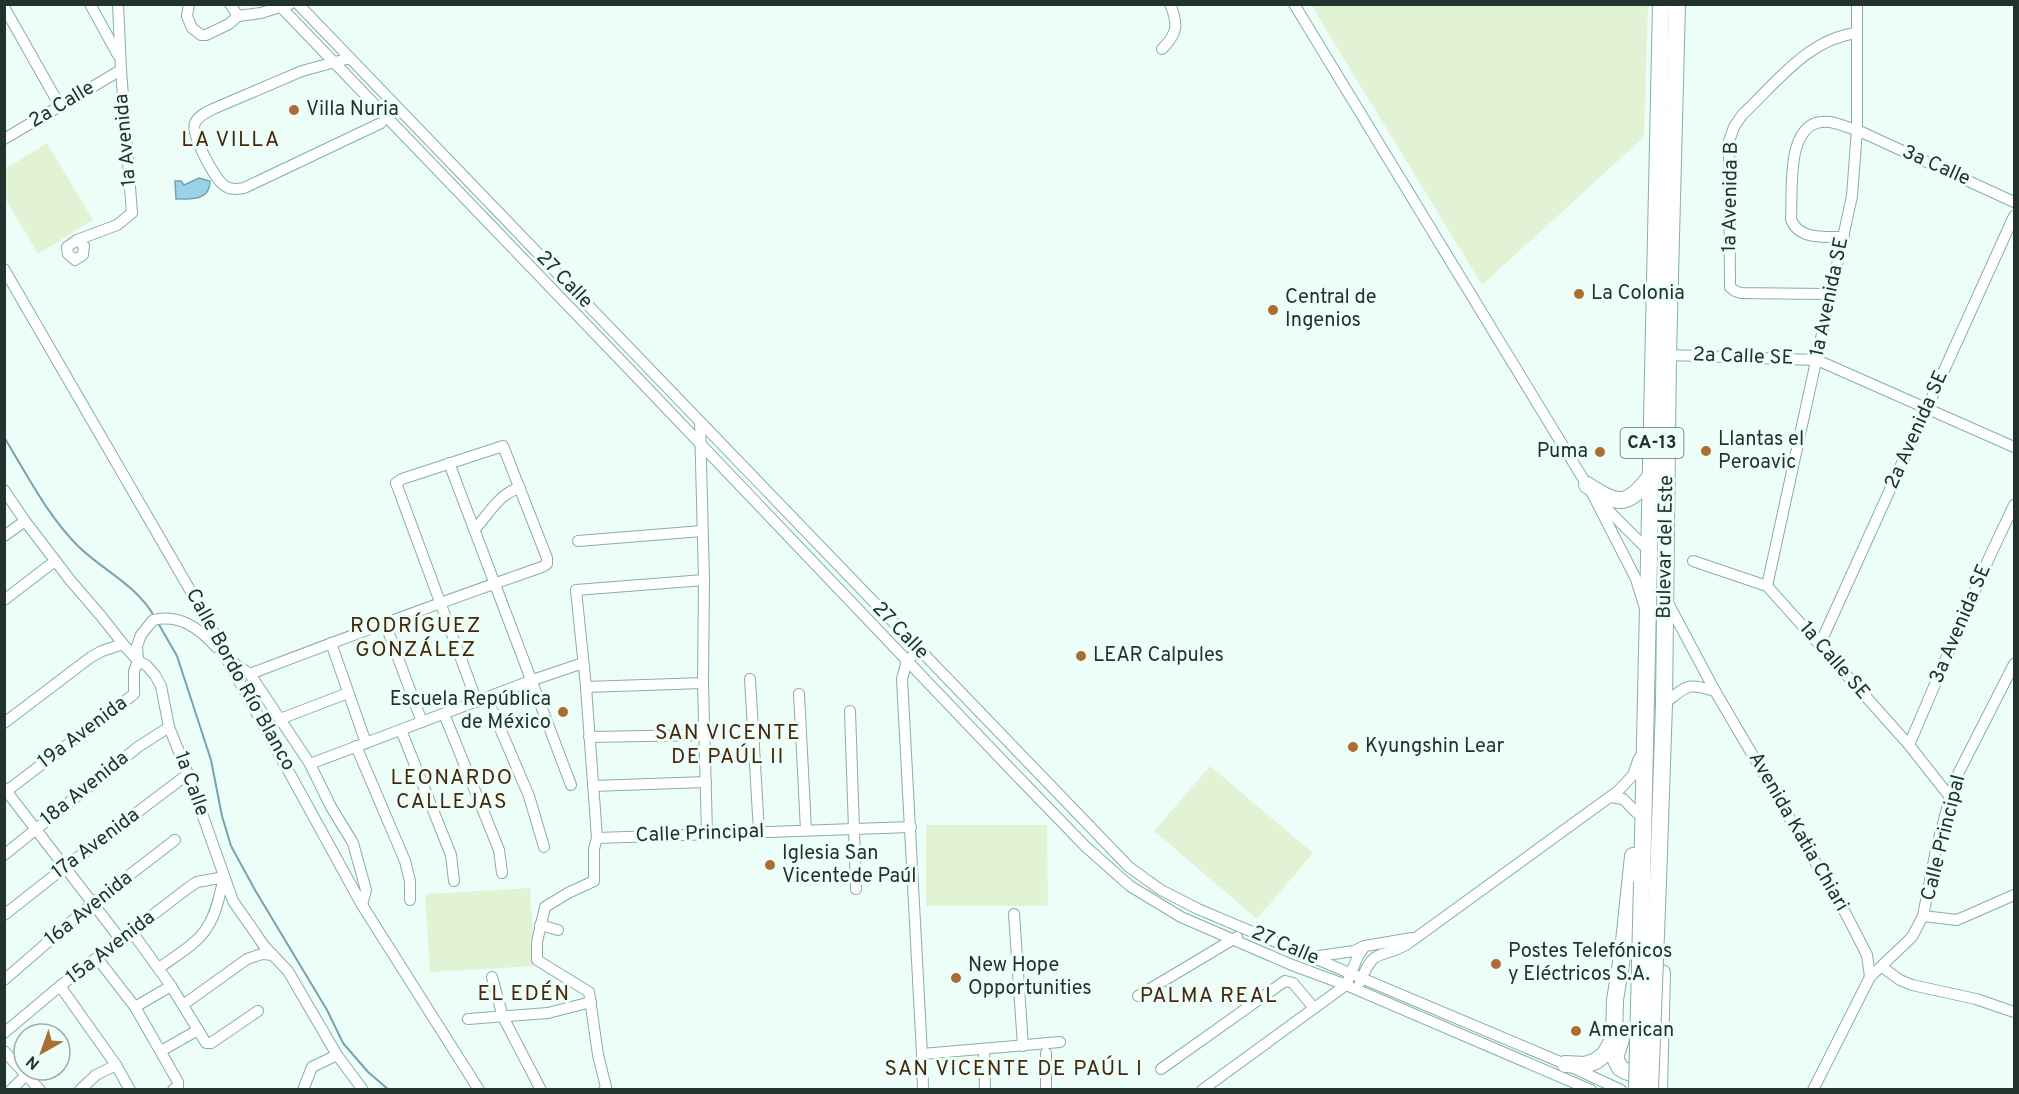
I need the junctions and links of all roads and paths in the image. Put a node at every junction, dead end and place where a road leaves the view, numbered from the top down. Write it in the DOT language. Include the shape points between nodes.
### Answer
graph roads {
  1 [pos="90,4"];
  2 [pos="118,4"];
  3 [pos="189,4"];
  4 [pos="230,4"];
  5 [pos="298,4"];
  6 [pos="1170,4"];
  7 [pos="1294,4"];
  8 [pos="1661,4"];
  9 [pos="1677,4"];
  10 [pos="1857,4"];
  11 [pos="283,5"];
  12 [pos="4,8"];
  13 [pos="238,16"];
  14 [pos="1856,33"];
  15 [pos="334,41"];
  16 [pos="1162,50"];
  17 [pos="324,52"];
  18 [pos="120,58"];
  19 [pos="350,58"];
  20 [pos="332,62"];
  21 [pos="120,70"];
  22 [pos="302,70"];
  23 [pos="60,106"];
  24 [pos="381,123"];
  25 [pos="1857,130"];
  26 [pos="4,139"];
  27 [pos="2014,202"];
  28 [pos="498,212"];
  29 [pos="2014,216"];
  30 [pos="484,219"];
  31 [pos="1844,237"];
  32 [pos="77,240"];
  33 [pos="4,269"];
  34 [pos="1830,294"];
  35 [pos="1668,355"];
  36 [pos="1817,360"];
  37 [pos="1927,409"];
  38 [pos="699,422"];
  39 [pos="700,444"];
  40 [pos="2014,447"];
  41 [pos="449,463"];
  42 [pos="1659,475"];
  43 [pos="520,488"];
  44 [pos="4,490"];
  45 [pos="1590,490"];
  46 [pos="2014,505"];
  47 [pos="25,521"];
  48 [pos="475,529"];
  49 [pos="702,531"];
  50 [pos="4,536"];
  51 [pos="578,541"];
  52 [pos="1649,551"];
  53 [pos="55,561"];
  54 [pos="1693,561"];
  55 [pos="1666,567"];
  56 [pos="704,580"];
  57 [pos="496,583"];
  58 [pos="1767,586"];
  59 [pos="1665,599"];
  60 [pos="4,600"];
  61 [pos="440,603"];
  62 [pos="1647,620"];
  63 [pos="385,623"];
  64 [pos="331,643"];
  65 [pos="123,644"];
  66 [pos="1820,644"];
  67 [pos="917,648"];
  68 [pos="227,659"];
  69 [pos="138,661"];
  70 [pos="908,661"];
  71 [pos="584,663"];
  72 [pos="2014,664"];
  73 [pos="250,674"];
  74 [pos="750,679"];
  75 [pos="530,681"];
  76 [pos="703,683"];
  77 [pos="586,687"];
  78 [pos="1715,691"];
  79 [pos="348,693"];
  80 [pos="799,694"];
  81 [pos="482,700"];
  82 [pos="1665,704"];
  83 [pos="850,711"];
  84 [pos="444,714"];
  85 [pos="280,719"];
  86 [pos="422,722"];
  87 [pos="4,723"];
  88 [pos="169,727"];
  89 [pos="401,730"];
  90 [pos="705,735"];
  91 [pos="1646,735"];
  92 [pos="589,737"];
  93 [pos="361,745"];
  94 [pos="1909,745"];
  95 [pos="1663,754"];
  96 [pos="1639,758"];
  97 [pos="310,764"];
  98 [pos="188,774"];
  99 [pos="706,782"];
  100 [pos="571,785"];
  101 [pos="593,786"];
  102 [pos="5,791"];
  103 [pos="1610,797"];
  104 [pos="1950,797"];
  105 [pos="1637,813"];
  106 [pos="911,827"];
  107 [pos="35,828"];
  108 [pos="853,829"];
  109 [pos="806,830"];
  110 [pos="759,832"];
  111 [pos="707,834"];
  112 [pos="597,838"];
  113 [pos="175,840"];
  114 [pos="544,847"];
  115 [pos="4,855"];
  116 [pos="1125,862"];
  117 [pos="65,867"];
  118 [pos="502,873"];
  119 [pos="1115,873"];
  120 [pos="224,877"];
  121 [pos="454,881"];
  122 [pos="1650,882"];
  123 [pos="1155,886"];
  124 [pos="856,889"];
  125 [pos="1142,894"];
  126 [pos="2014,895"];
  127 [pos="410,900"];
  128 [pos="93,903"];
  129 [pos="362,905"];
  130 [pos="1014,914"];
  131 [pos="4,915"];
  132 [pos="1923,916"];
  133 [pos="540,925"];
  134 [pos="558,930"];
  135 [pos="1247,931"];
  136 [pos="132,932"];
  137 [pos="1417,937"];
  138 [pos="1234,939"];
  139 [pos="121,940"];
  140 [pos="1365,946"];
  141 [pos="1623,951"];
  142 [pos="273,955"];
  143 [pos="1310,957"];
  144 [pos="98,958"];
  145 [pos="1882,967"];
  146 [pos="159,968"];
  147 [pos="1351,973"];
  148 [pos="492,977"];
  149 [pos="1870,977"];
  150 [pos="1362,978"];
  151 [pos="4,980"];
  152 [pos="60,986"];
  153 [pos="171,986"];
  154 [pos="1352,987"];
  155 [pos="1138,996"];
  156 [pos="591,1002"];
  157 [pos="183,1005"];
  158 [pos="135,1007"];
  159 [pos="1314,1008"];
  160 [pos="258,1011"];
  161 [pos="2014,1012"];
  162 [pos="503,1017"];
  163 [pos="468,1019"];
  164 [pos="198,1030"];
  165 [pos="4,1033"];
  166 [pos="1060,1042"];
  167 [pos="1023,1046"];
  168 [pos="1661,1047"];
  169 [pos="984,1049"];
  170 [pos="161,1051"];
  171 [pos="1046,1053"];
  172 [pos="922,1054"];
  173 [pos="337,1055"];
  174 [pos="1565,1064"];
  175 [pos="116,1065"];
  176 [pos="1161,1069"];
  177 [pos="176,1088"];
  178 [pos="81,1089"];
  179 [pos="130,1089"];
  180 [pos="303,1089"];
  181 [pos="363,1089"];
  182 [pos="479,1089"];
  183 [pos="541,1089"];
  184 [pos="604,1089"];
  185 [pos="923,1089"];
  186 [pos="985,1089"];
  187 [pos="1046,1089"];
  188 [pos="1202,1089"];
  189 [pos="1591,1089"];
  190 [pos="1621,1089"];
  191 [pos="1637,1089"];
  192 [pos="1650,1089"];
  193 [pos="1659,1089"];
  194 [pos="1813,1089"];
  1 -- 18 [label="street"];
  2 -- 18 [label="street, 1a Avenida"];
  3 -- 13 [label="street" via="187,16 192,28 201,35 229,24"];
  4 -- 13 [label="street"];
  5 -- 15 [label="street, 27 Calle"];
  6 -- 16 [label="street" via="1176,18 1173,37"];
  7 -- 45 [label="street"];
  8 -- 42 [label="highway, Bulevar del Este / CA-13" via="1654,374"];
  9 -- 35 [label="highway, Bulevar del Este / CA-13"];
  10 -- 14 [label="street, 1a Avenida SE"];
  11 -- 13 [label="street"];
  11 -- 17 [label="street, 27 Calle"];
  12 -- 23 [label="street"];
  14 -- 25 [label="street, 1a Avenida SE"];
  14 -- 34 [label="street, 1a Avenida B" via="1825,42 1808,52 1742,115 1730,141 1730,286 1741,293"];
  15 -- 17 [label="street"];
  15 -- 19 [label="street, 27 Calle"];
  17 -- 20 [label="street, 27 Calle"];
  17 -- 22 [label="street"];
  18 -- 21 [label="street, 1a Avenida"];
  19 -- 20 [label="street"];
  19 -- 28 [label="street, 27 Calle"];
  20 -- 22 [label="street"];
  20 -- 30 [label="street, 27 Calle"];
  21 -- 23 [label="street, 2a Calle"];
  21 -- 32 [label="street, 1a Avenida" via="132,213 117,225"];
  22 -- 24 [label="street" via="213,109 195,122 194,130 211,170 223,185 244,188"];
  23 -- 26 [label="street, 2a Calle"];
  25 -- 27 [label="street, 3a Calle"];
  25 -- 31 [label="street, 1a Avenida SE"];
  25 -- 31 [label="street, 3a Calle" via="1829,122 1816,123 1803,133 1795,150 1791,219 1795,227 1806,234"];
  28 -- 30 [label="street"];
  28 -- 38 [label="street, 27 Calle"];
  29 -- 37 [label="street, 2a Avenida SE"];
  30 -- 39 [label="street, 27 Calle"];
  31 -- 34 [label="street, 1a Avenida SE"];
  33 -- 68 [label="street, Calle Bordo Río Blanco"];
  34 -- 36 [label="street, 1a Avenida SE"];
  35 -- 36 [label="street, 2a Calle SE"];
  35 -- 42 [label="highway, Bulevar del Este / CA-13"];
  36 -- 37 [label="street, 2a Calle SE"];
  36 -- 58 [label="street, 1a Avenida SE"];
  37 -- 40 [label="street, 2a Calle SE"];
  37 -- 66 [label="street, 2a Avenida SE"];
  38 -- 39 [label="street"];
  38 -- 67 [label="street, 27 Calle"];
  39 -- 49 [label="street"];
  39 -- 70 [label="street, 27 Calle"];
  41 -- 43 [label="street" via="503,446"];
  41 -- 48 [label="street"];
  41 -- 61 [label="street" via="396,483"];
  42 -- 45 [label="highway" via="1623,501"];
  42 -- 52 [label="highway, Bulevar del Este / CA-13"];
  42 -- 55 [label="highway, Bulevar del Este / CA-13"];
  43 -- 48 [label="street" via="497,502"];
  43 -- 57 [label="street" via="547,564"];
  44 -- 47 [label="street, 1a Calle"];
  45 -- 52 [label="street"];
  45 -- 62 [label="street" via="1636,579"];
  46 -- 94 [label="street, 3a Avenida SE"];
  47 -- 50 [label="street"];
  47 -- 53 [label="street, 1a Calle"];
  48 -- 57 [label="street"];
  49 -- 51 [label="street"];
  49 -- 56 [label="street"];
  52 -- 55 [label="street"];
  52 -- 62 [label="highway, Bulevar del Este / CA-13"];
  53 -- 60 [label="street"];
  53 -- 65 [label="street, 1a Calle"];
  54 -- 58 [label="street, 1a Calle SE"];
  55 -- 59 [label="highway, Bulevar del Este / CA-13"];
  56 -- 71 [label="street" via="576,590"];
  56 -- 76 [label="street"];
  57 -- 61 [label="street"];
  57 -- 75 [label="street"];
  58 -- 66 [label="street, 1a Calle SE"];
  59 -- 78 [label="street, Avenida Katia Chiari"];
  59 -- 82 [label="highway, Bulevar del Este / CA-13"];
  61 -- 63 [label="street"];
  61 -- 81 [label="street"];
  62 -- 91 [label="highway, Bulevar del Este / CA-13"];
  63 -- 64 [label="street"];
  63 -- 86 [label="street"];
  64 -- 73 [label="street"];
  64 -- 79 [label="street"];
  65 -- 69 [label="street, 1a Calle"];
  65 -- 87 [label="street" via="91,657"];
  66 -- 94 [label="street, 1a Calle SE"];
  67 -- 70 [label="street"];
  67 -- 116 [label="street, 27 Calle"];
  68 -- 69 [label="street, 19a Avenida" via="196,627 160,619 153,620 141,635"];
  68 -- 73 [label="street"];
  68 -- 129 [label="street, Calle Bordo Río Blanco"];
  69 -- 88 [label="street, 1a Calle" via="146,664 161,686"];
  69 -- 102 [label="street, 19a Avenida" via="134,694"];
  70 -- 106 [label="street" via="902,679"];
  70 -- 119 [label="street, 27 Calle"];
  71 -- 75 [label="street"];
  71 -- 77 [label="street"];
  72 -- 104 [label="street, Calle Principal"];
  73 -- 85 [label="street"];
  74 -- 110 [label="street"];
  75 -- 81 [label="street"];
  75 -- 100 [label="street"];
  76 -- 77 [label="street"];
  76 -- 90 [label="street"];
  77 -- 92 [label="street"];
  78 -- 82 [label="street" via="1693,685 1683,688"];
  78 -- 149 [label="street, Avenida Katia Chiari" via="1847,916 1867,955"];
  79 -- 85 [label="street"];
  79 -- 93 [label="street"];
  80 -- 109 [label="street"];
  81 -- 84 [label="street"];
  81 -- 114 [label="street" via="528,796"];
  82 -- 95 [label="highway, Bulevar del Este / CA-13"];
  83 -- 108 [label="street"];
  84 -- 86 [label="street"];
  84 -- 118 [label="street" via="499,850"];
  85 -- 97 [label="street"];
  86 -- 89 [label="street"];
  88 -- 98 [label="street, 1a Calle"];
  88 -- 107 [label="street, 18a Avenida"];
  89 -- 93 [label="street"];
  89 -- 121 [label="street" via="451,855"];
  90 -- 92 [label="street"];
  90 -- 99 [label="street"];
  91 -- 96 [label="highway"];
  91 -- 122 [label="highway, Bulevar del Este / CA-13"];
  92 -- 101 [label="street"];
  93 -- 97 [label="street"];
  93 -- 127 [label="street" via="405,861"];
  94 -- 104 [label="street, 1a Calle SE"];
  95 -- 122 [label="highway, Bulevar del Este / CA-13"];
  95 -- 168 [label="highway"];
  96 -- 103 [label="street" via="1631,778"];
  96 -- 105 [label="highway"];
  97 -- 129 [label="street" via="353,843 366,891"];
  98 -- 117 [label="street, 17a Avenida"];
  98 -- 120 [label="street, 1a Calle"];
  99 -- 101 [label="street"];
  99 -- 111 [label="street"];
  101 -- 112 [label="street"];
  102 -- 107 [label="street"];
  103 -- 105 [label="street" via="1623,798"];
  103 -- 137 [label="street"];
  104 -- 132 [label="street, Calle Principal"];
  105 -- 141 [label="highway"];
  106 -- 108 [label="street, Calle Principal"];
  106 -- 172 [label="street"];
  107 -- 115 [label="street, 18a Avenida"];
  107 -- 117 [label="street"];
  108 -- 109 [label="street, Calle Principal"];
  108 -- 124 [label="street"];
  109 -- 110 [label="street, Calle Principal"];
  110 -- 111 [label="street, Calle Principal"];
  111 -- 112 [label="street, Calle Principal"];
  112 -- 133 [label="street" via="594,881 545,907"];
  113 -- 128 [label="street, 16a Avenida"];
  116 -- 119 [label="street"];
  116 -- 123 [label="street, 27 Calle"];
  117 -- 128 [label="street"];
  117 -- 131 [label="street, 17a Avenida"];
  119 -- 125 [label="street, 27 Calle"];
  120 -- 136 [label="street, 15a Avenida" via="197,882"];
  120 -- 142 [label="street, 1a Calle" via="244,918"];
  120 -- 146 [label="street" via="208,927"];
  122 -- 191 [label="highway, Bulevar del Este / CA-13, bridge"];
  122 -- 192 [label="highway, Bulevar del Este / CA-13, bridge"];
  123 -- 125 [label="street"];
  123 -- 135 [label="street, 27 Calle"];
  125 -- 138 [label="street, 27 Calle" via="1182,917"];
  126 -- 132 [label="street, Calle Principal" via="1957,920"];
  128 -- 139 [label="street"];
  128 -- 151 [label="street, 16a Avenida"];
  129 -- 182 [label="street, Calle Bordo Río Blanco"];
  130 -- 167 [label="street"];
  132 -- 145 [label="street, Calle Principal" via="1912,937"];
  133 -- 134 [label="street"];
  133 -- 156 [label="street" via="538,962 587,989"];
  135 -- 138 [label="street"];
  135 -- 143 [label="street, 27 Calle"];
  136 -- 139 [label="street, 15a Avenida"];
  136 -- 146 [label="street"];
  137 -- 140 [label="street"];
  137 -- 150 [label="street" via="1374,957"];
  138 -- 154 [label="street, 27 Calle"];
  138 -- 155 [label="street"];
  139 -- 144 [label="street, 15a Avenida"];
  140 -- 143 [label="street"];
  140 -- 147 [label="street"];
  141 -- 168 [label="highway" via="1622,1034 1616,1062 1627,1072 1644,1072"];
  141 -- 174 [label="highway" via="1612,1044 1590,1064"];
  142 -- 157 [label="street" via="247,959"];
  142 -- 173 [label="street, 1a Calle" via="288,970"];
  143 -- 147 [label="street, 27 Calle"];
  144 -- 152 [label="street, 15a Avenida"];
  144 -- 158 [label="street"];
  145 -- 149 [label="street, Calle Principal"];
  145 -- 161 [label="street" via="1912,985"];
  146 -- 153 [label="street"];
  147 -- 150 [label="street, 27 Calle"];
  147 -- 154 [label="street"];
  148 -- 162 [label="street"];
  149 -- 194 [label="street"];
  150 -- 154 [label="street"];
  150 -- 174 [label="street, 27 Calle"];
  152 -- 165 [label="street, 15a Avenida"];
  152 -- 175 [label="street"];
  153 -- 157 [label="street"];
  153 -- 158 [label="street"];
  154 -- 159 [label="street"];
  154 -- 189 [label="street, 27 Calle"];
  156 -- 162 [label="street" via="548,1013"];
  156 -- 184 [label="street"];
  157 -- 164 [label="street"];
  158 -- 170 [label="street"];
  159 -- 176 [label="street" via="1293,983 1285,981"];
  159 -- 188 [label="street"];
  160 -- 164 [label="street" via="211,1043 206,1043"];
  162 -- 163 [label="street"];
  162 -- 183 [label="street"];
  164 -- 170 [label="street"];
  166 -- 167 [label="street"];
  167 -- 169 [label="street"];
  168 -- 193 [label="highway"];
  169 -- 172 [label="street"];
  169 -- 186 [label="street"];
  170 -- 177 [label="street" via="178,1082"];
  171 -- 187 [label="street"];
  172 -- 185 [label="street"];
  173 -- 180 [label="street" via="312,1066"];
  173 -- 181 [label="street, 1a Calle"];
  174 -- 190 [label="street, 27 Calle"];
  175 -- 178 [label="street"];
  175 -- 179 [label="street"];
}
